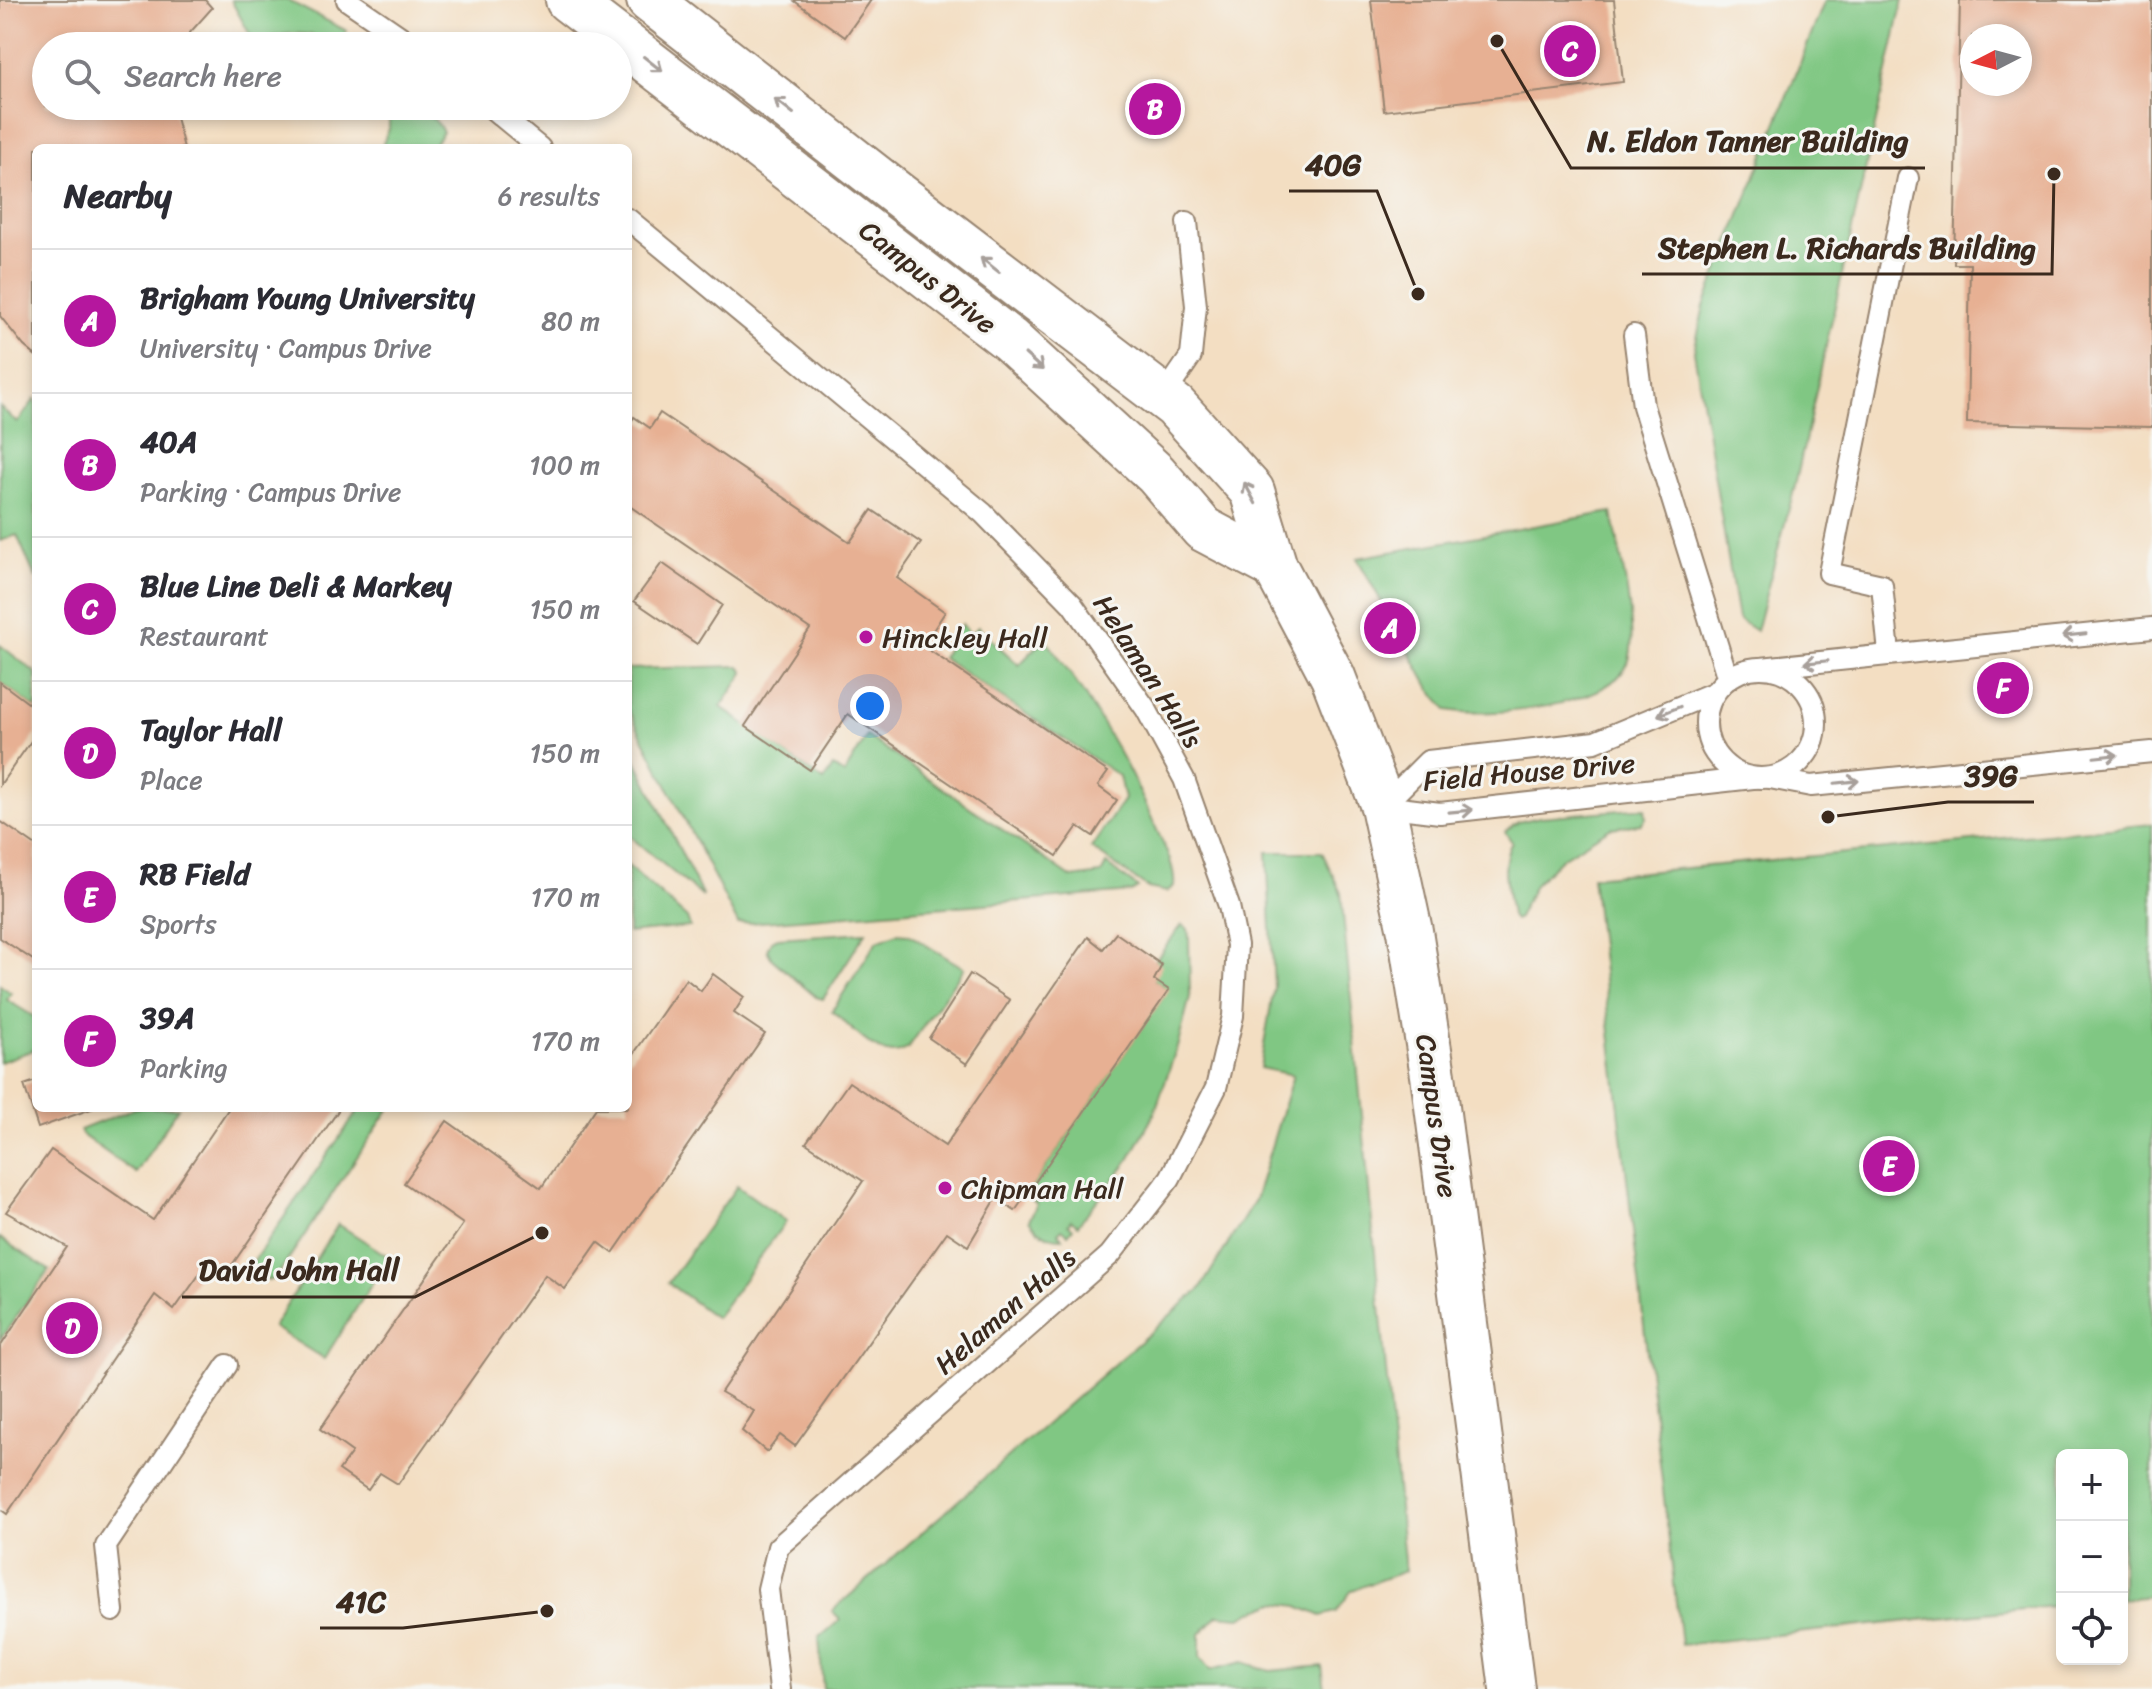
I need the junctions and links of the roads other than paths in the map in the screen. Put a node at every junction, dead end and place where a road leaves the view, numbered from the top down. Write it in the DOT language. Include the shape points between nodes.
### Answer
graph roads {
  1 [pos="347,0"];
  2 [pos="568,0"];
  3 [pos="649,0"];
  4 [pos="394,32"];
  5 [pos="610,32"];
  6 [pos="632,49"];
  7 [pos="506,120"];
  8 [pos="535,144"];
  9 [pos="1908,178"];
  10 [pos="632,222"];
  11 [pos="1187,222"];
  12 [pos="1634,335"];
  13 [pos="1163,397"];
  14 [pos="1275,567"];
  15 [pos="2152,628"];
  16 [pos="1889,653"];
  17 [pos="1761,668"];
  18 [pos="1722,686"];
  19 [pos="2152,752"];
  20 [pos="1762,778"];
  21 [pos="1383,806"];
  22 [pos="227,1365"];
  23 [pos="113,1611"];
  24 [pos="780,1689"];
  25 [pos="1512,1689"];
  1 -- 4 [label="lane"];
  2 -- 5 [label="main road, Campus Drive, one-way"];
  13 -- 3 [label="main road, Campus Drive, one-way"];
  6 -- 14 [label="main road, Campus Drive, one-way" via="1010,340 1156,474 1203,529"];
  7 -- 8 [label="lane"];
  9 -- 16 [label="lane" via="1829,573 1882,585"];
  10 -- 24 [label="lane, Helaman Halls" via="983,513 1072,604 1146,709 1184,779 1229,906 1237,945 1233,1016 1216,1088 1170,1178 1110,1255 778,1547 768,1589"];
  11 -- 13 [label="lane" via="1196,306 1191,356"];
  12 -- 18 [label="lane" via="1643,406"];
  14 -- 13 [label="main road, Campus Drive, one-way" via="1252,491"];
  14 -- 21 [label="main road, Campus Drive" via="1333,677"];
  15 -- 16 [label="lane, one-way"];
  16 -- 17 [label="lane, one-way"];
  17 -- 18 [label="lane" via="1743,671"];
  17 -- 20 [label="lane" via="1781,672 1807,692 1816,726 1803,760 1789,771"];
  18 -- 20 [label="lane" via="1708,709 1711,745 1735,772"];
  18 -- 21 [label="lane, Field House Drive, one-way" via="1595,742 1428,761"];
  20 -- 19 [label="lane, Field House Drive, one-way" via="1811,786"];
  21 -- 20 [label="lane, Field House Drive, one-way" via="1440,813"];
  21 -- 25 [label="main road, Campus Drive" via="1433,1075"];
  22 -- 23 [label="lane" via="106,1546"];
}
